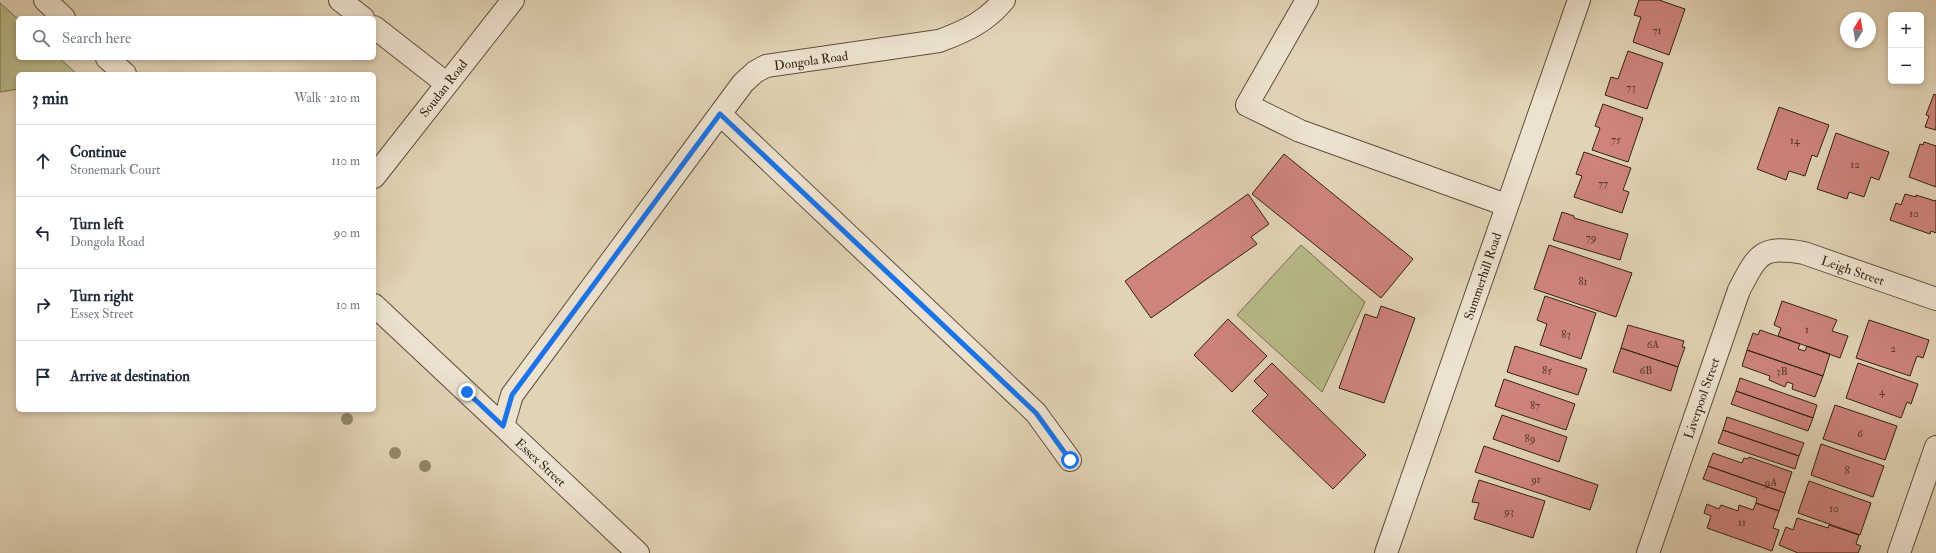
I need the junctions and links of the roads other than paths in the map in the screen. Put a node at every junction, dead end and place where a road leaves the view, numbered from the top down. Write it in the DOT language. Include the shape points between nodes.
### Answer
graph roads {
  1 [pos="45,0"];
  2 [pos="340,0"];
  3 [pos="513,0"];
  4 [pos="1004,0"];
  5 [pos="1307,0"];
  6 [pos="1580,0"];
  7 [pos="62,16"];
  8 [pos="360,16"];
  9 [pos="376,29"];
  10 [pos="109,60"];
  11 [pos="123,72"];
  12 [pos="447,84"];
  13 [pos="720,114"];
  14 [pos="376,174"];
  15 [pos="1506,205"];
  16 [pos="1768,250"];
  17 [pos="1936,299"];
  18 [pos="376,307"];
  19 [pos="503,426"];
  20 [pos="1936,447"];
  21 [pos="1070,460"];
  22 [pos="638,553"];
  23 [pos="1386,553"];
  24 [pos="1648,553"];
  25 [pos="1899,553"];
  1 -- 7 [label="street"];
  2 -- 8 [label="street"];
  3 -- 12 [label="street, Soudan Road"];
  4 -- 13 [label="street, Dongola Road" via="980,23 939,41 766,66 743,83"];
  5 -- 15 [label="street" via="1247,105 1300,131"];
  6 -- 15 [label="street, Summerhill Road"];
  9 -- 12 [label="street"];
  10 -- 11 [label="street"];
  12 -- 14 [label="street, Soudan Road"];
  13 -- 19 [label="street, Dongola Road" via="512,395"];
  13 -- 21 [label="street" via="1036,413"];
  15 -- 23 [label="street, Summerhill Road"];
  16 -- 17 [label="street, Leigh Street" via="1784,249 1804,253"];
  16 -- 24 [label="street, Liverpool Street" via="1759,257 1739,290"];
  18 -- 19 [label="street, Essex Street"];
  19 -- 22 [label="street, Essex Street"];
  20 -- 25 [label="street"];
}
